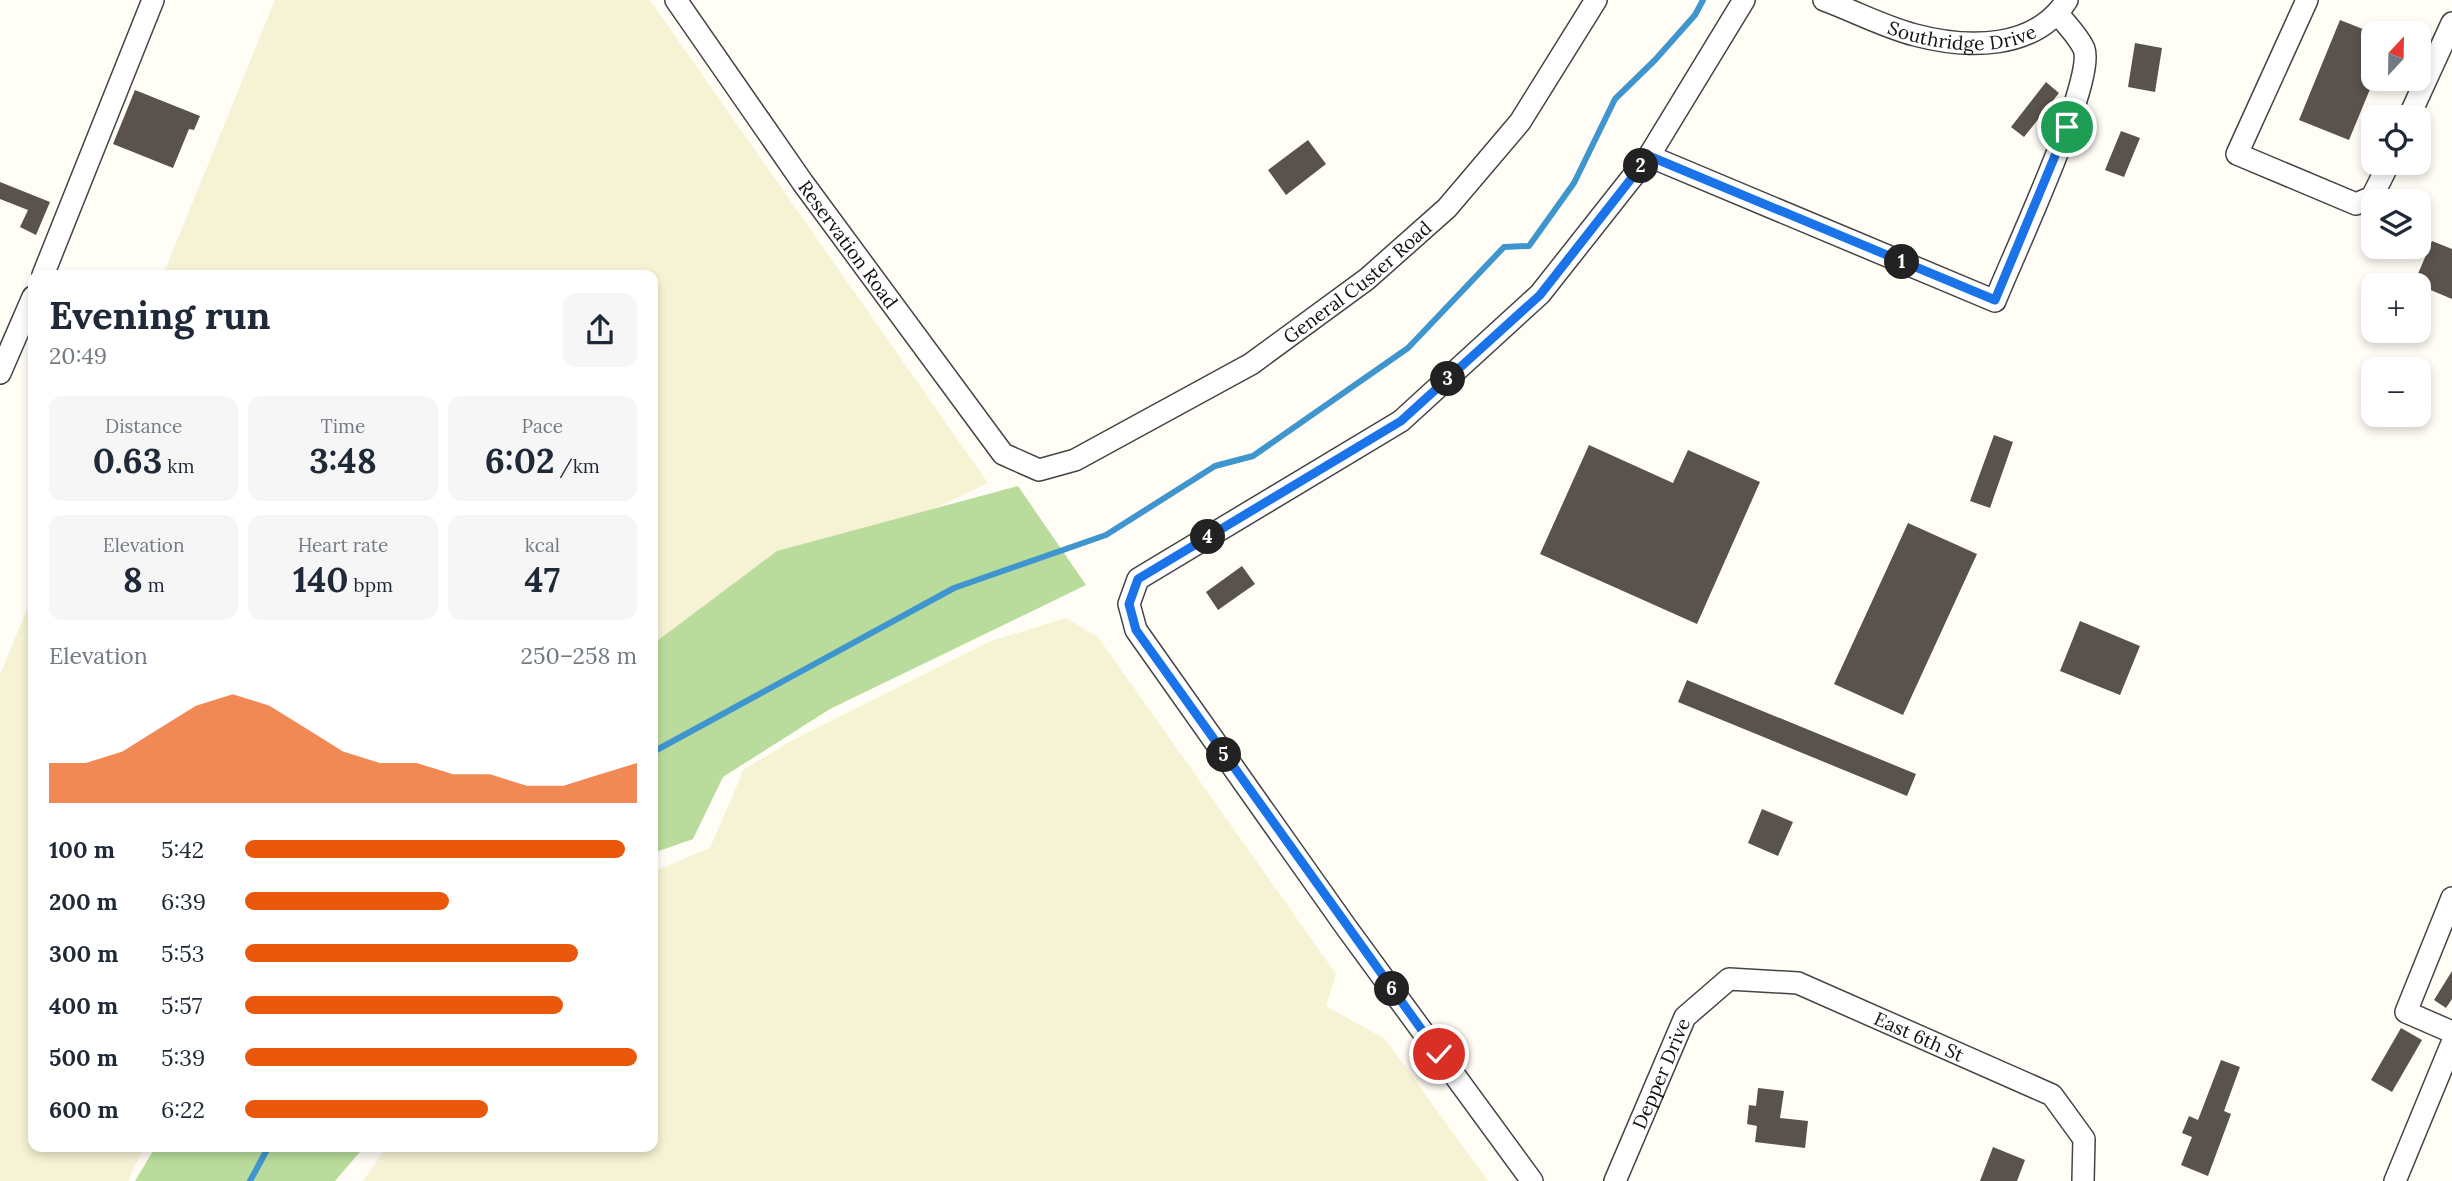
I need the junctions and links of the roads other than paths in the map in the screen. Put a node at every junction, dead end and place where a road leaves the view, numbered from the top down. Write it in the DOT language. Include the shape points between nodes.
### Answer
graph roads {
  1 [pos="153,0"];
  2 [pos="676,0"];
  3 [pos="1596,0"];
  4 [pos="1744,0"];
  5 [pos="1824,0"];
  6 [pos="2307,0"];
  7 [pos="2063,7"];
  8 [pos="2452,23"];
  9 [pos="2414,105"];
  10 [pos="1649,156"];
  11 [pos="2383,175"];
  12 [pos="45,270"];
  13 [pos="28,309"];
  14 [pos="0,373"];
  15 [pos="1039,470"];
  16 [pos="2450,903"];
  17 [pos="1729,979"];
  18 [pos="2452,1032"];
  19 [pos="2452,1043"];
  20 [pos="1532,1181"];
  21 [pos="1615,1181"];
  22 [pos="2083,1181"];
  23 [pos="2395,1181"];
  1 -- 12 [label="street"];
  2 -- 15 [label="street, Reservation Road" via="803,183 1003,454"];
  3 -- 15 [label="street, General Custer Road" via="1520,122 1447,208 1367,279 1251,364 1075,460"];
  4 -- 10 [label="street"];
  5 -- 7 [label="street, Southridge Drive" via="1916,35 1987,44 2035,33"];
  6 -- 11 [label="street" via="2237,154 2356,204 2372,197"];
  7 -- 10 [label="street, Southridge Drive" via="2084,49 2085,69 2067,127 1995,300"];
  8 -- 9 [label="street"];
  10 -- 20 [label="street" via="1540,295 1401,421 1138,579 1129,604 1136,630"];
  13 -- 14 [label="street"];
  16 -- 18 [label="street" via="2406,1012"];
  17 -- 21 [label="street, Depper Drive" via="1685,1017"];
  17 -- 22 [label="street, East 6th St" via="1798,983 2052,1095 2084,1139"];
  19 -- 23 [label="street"];
}
